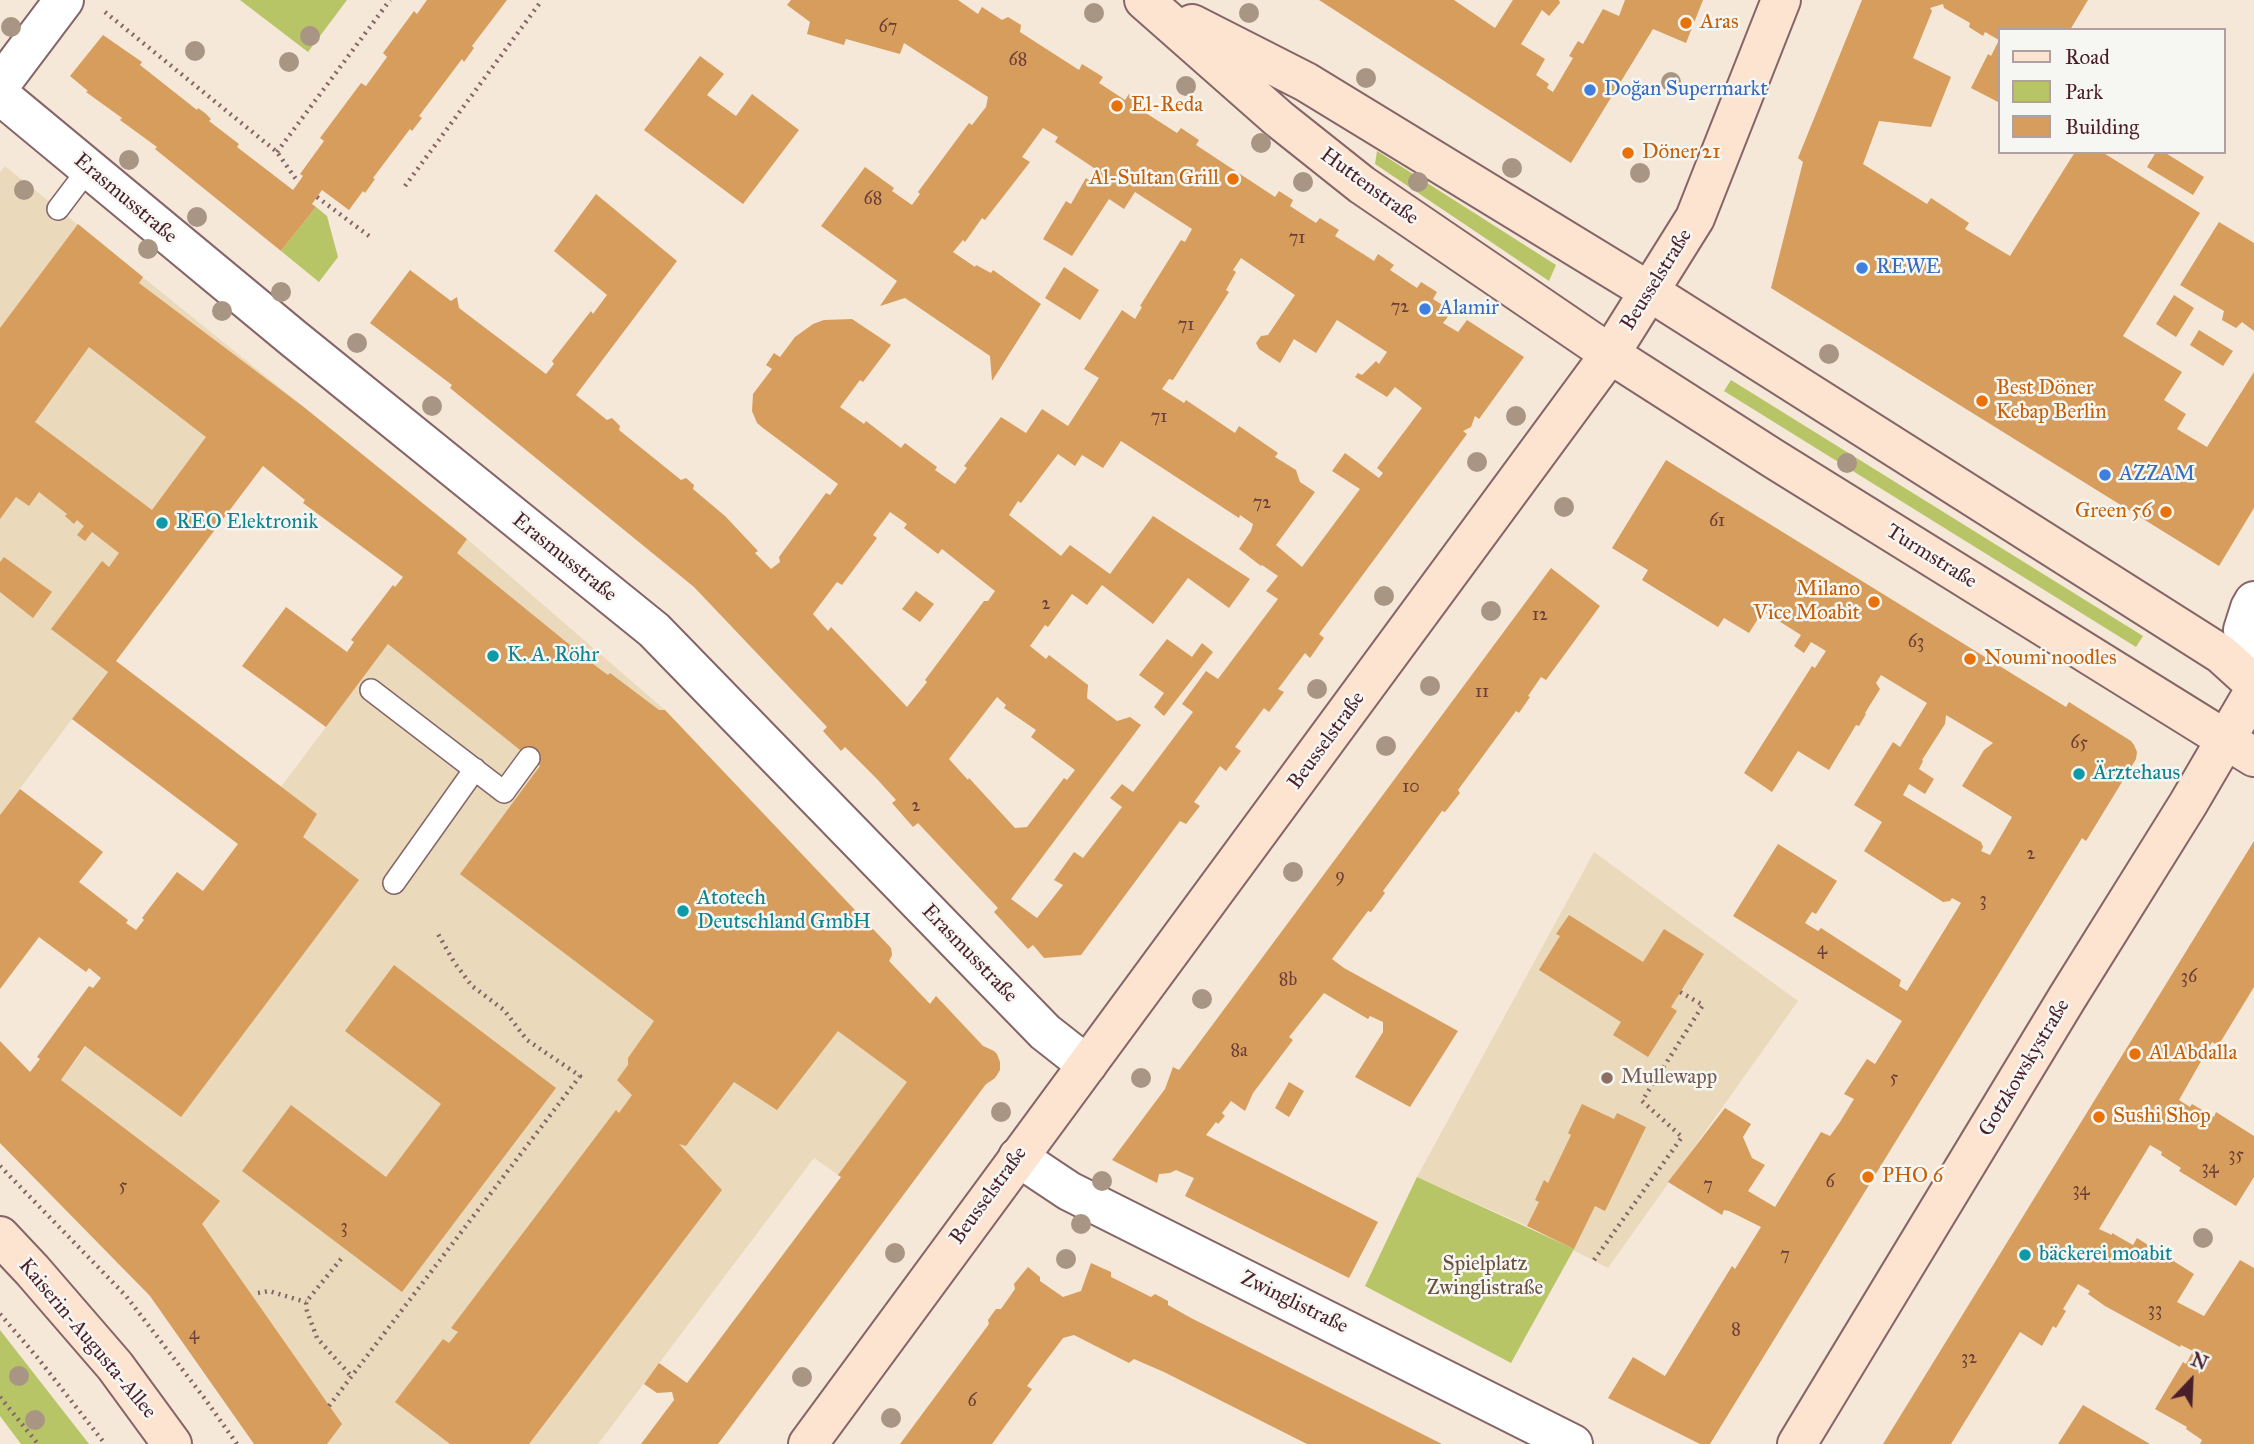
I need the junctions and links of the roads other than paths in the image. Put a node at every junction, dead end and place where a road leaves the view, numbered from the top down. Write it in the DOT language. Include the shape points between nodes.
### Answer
graph roads {
  1 [pos="64,0"];
  2 [pos="1145,0"];
  3 [pos="1781,0"];
  4 [pos="0,85"];
  5 [pos="0,95"];
  6 [pos="89,168"];
  7 [pos="58,209"];
  8 [pos="1650,292"];
  9 [pos="1610,354"];
  10 [pos="2254,601"];
  11 [pos="2254,674"];
  12 [pos="2254,684"];
  13 [pos="371,690"];
  14 [pos="2254,691"];
  15 [pos="2240,748"];
  16 [pos="529,758"];
  17 [pos="475,769"];
  18 [pos="394,883"];
  19 [pos="1087,1065"];
  20 [pos="1018,1157"];
  21 [pos="0,1236"];
  22 [pos="172,1444"];
  23 [pos="808,1444"];
  24 [pos="1573,1444"];
  25 [pos="1797,1444"];
  1 -- 4 [label="street"];
  2 -- 8 [label="main road, Huttenstraße" via="1306,82"];
  2 -- 9 [label="main road, Huttenstraße" via="1279,119 1362,185"];
  3 -- 8 [label="main road, Beusselstraße" via="1695,218"];
  5 -- 6 [label="street, Erasmusstraße"];
  6 -- 7 [label="lane"];
  6 -- 19 [label="street, Erasmusstraße" via="654,630 1045,1032"];
  8 -- 9 [label="main road, Beusselstraße"];
  8 -- 12 [label="main road" via="2221,654"];
  9 -- 15 [label="main road, Turmstraße"];
  9 -- 19 [label="main road, Beusselstraße"];
  10 -- 11 [label="street" via="2243,631"];
  13 -- 17 [label="lane"];
  14 -- 15 [label="main road, Gotzkowskystraße"];
  15 -- 25 [label="main road, Gotzkowskystraße" via="2198,788"];
  16 -- 17 [label="lane" via="504,792"];
  17 -- 18 [label="lane"];
  19 -- 20 [label="main road, Beusselstraße"];
  20 -- 23 [label="main road, Beusselstraße"];
  20 -- 24 [label="street, Zwinglistraße" via="1069,1191"];
  21 -- 22 [label="main road, Kaiserin-Augusta-Allee" via="115,1366"];
}
